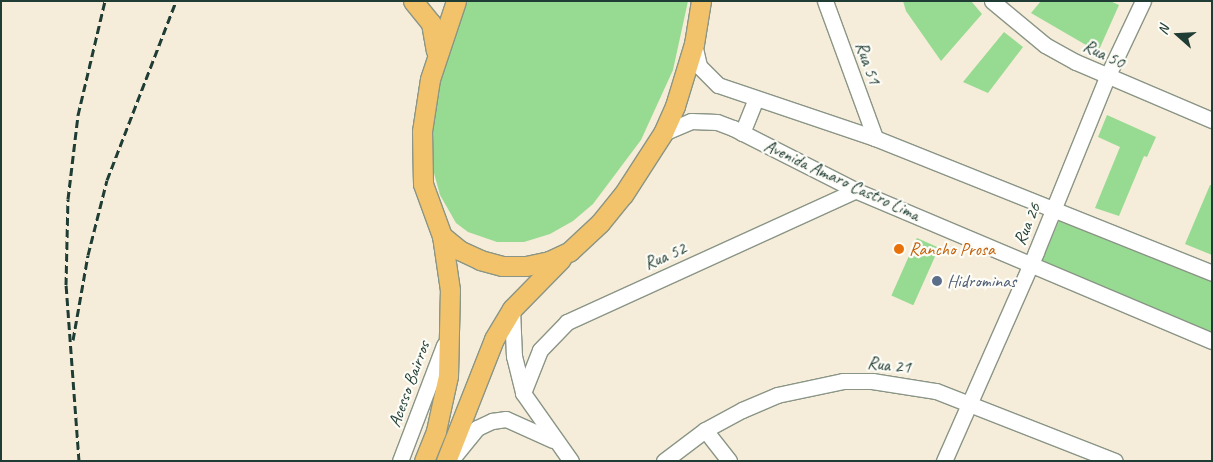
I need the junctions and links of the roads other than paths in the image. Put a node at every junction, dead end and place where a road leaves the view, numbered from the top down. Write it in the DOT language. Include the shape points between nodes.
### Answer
graph roads {
  1 [pos="414,1"];
  2 [pos="456,1"];
  3 [pos="701,1"];
  4 [pos="825,1"];
  5 [pos="992,1"];
  6 [pos="1143,1"];
  7 [pos="694,44"];
  8 [pos="437,53"];
  9 [pos="1107,77"];
  10 [pos="756,99"];
  11 [pos="1212,120"];
  12 [pos="663,133"];
  13 [pos="742,133"];
  14 [pos="875,138"];
  15 [pos="856,190"];
  16 [pos="1054,209"];
  17 [pos="442,236"];
  18 [pos="570,251"];
  19 [pos="1030,265"];
  20 [pos="1212,273"];
  21 [pos="512,309"];
  22 [pos="452,320"];
  23 [pos="1212,341"];
  24 [pos="523,393"];
  25 [pos="968,402"];
  26 [pos="705,430"];
  27 [pos="554,440"];
  28 [pos="400,461"];
  29 [pos="424,461"];
  30 [pos="446,461"];
  31 [pos="450,461"];
  32 [pos="571,461"];
  33 [pos="664,461"];
  34 [pos="729,461"];
  35 [pos="944,461"];
  36 [pos="1115,461"];
  1 -- 8 [label="main road" via="431,23"];
  2 -- 8 [label="main road"];
  3 -- 7 [label="main road"];
  4 -- 14 [label="street, Rua 51"];
  5 -- 9 [label="street, Rua 50" via="1046,44"];
  6 -- 9 [label="street, Rua 26"];
  7 -- 10 [label="street" via="699,66 707,77"];
  7 -- 12 [label="main road"];
  8 -- 17 [label="main road" via="422,131 421,157 423,184"];
  9 -- 11 [label="street, Rua 50"];
  9 -- 16 [label="street, Rua 26"];
  10 -- 13 [label="street"];
  10 -- 14 [label="street"];
  12 -- 13 [label="street, Avenida Amaro Castro Lima" via="680,124 703,121 717,122"];
  12 -- 18 [label="main road" via="623,195 600,223"];
  13 -- 15 [label="street, Avenida Amaro Castro Lima"];
  14 -- 16 [label="street"];
  15 -- 19 [label="street, Avenida Amaro Castro Lima"];
  15 -- 24 [label="street, Rua 52" via="567,322 540,350"];
  16 -- 19 [label="street, Rua 26"];
  16 -- 20 [label="street"];
  17 -- 18 [label="main road" via="473,257 502,266 549,261"];
  17 -- 22 [label="main road"];
  18 -- 21 [label="main road"];
  19 -- 23 [label="street, Avenida Amaro Castro Lima"];
  19 -- 25 [label="street, Rua 26"];
  21 -- 24 [label="street" via="514,356"];
  21 -- 30 [label="main road" via="494,338"];
  22 -- 28 [label="street, Acesso Bairros" via="431,385"];
  22 -- 29 [label="main road" via="443,404"];
  24 -- 27 [label="street"];
  25 -- 26 [label="street, Rua 21" via="904,385 843,381 777,395"];
  25 -- 35 [label="street, Rua 26"];
  25 -- 36 [label="street, Rua 21"];
  26 -- 33 [label="street, Rua 21"];
  26 -- 34 [label="street"];
  27 -- 31 [label="street" via="514,421 492,421 478,428"];
  27 -- 32 [label="street"];
}
